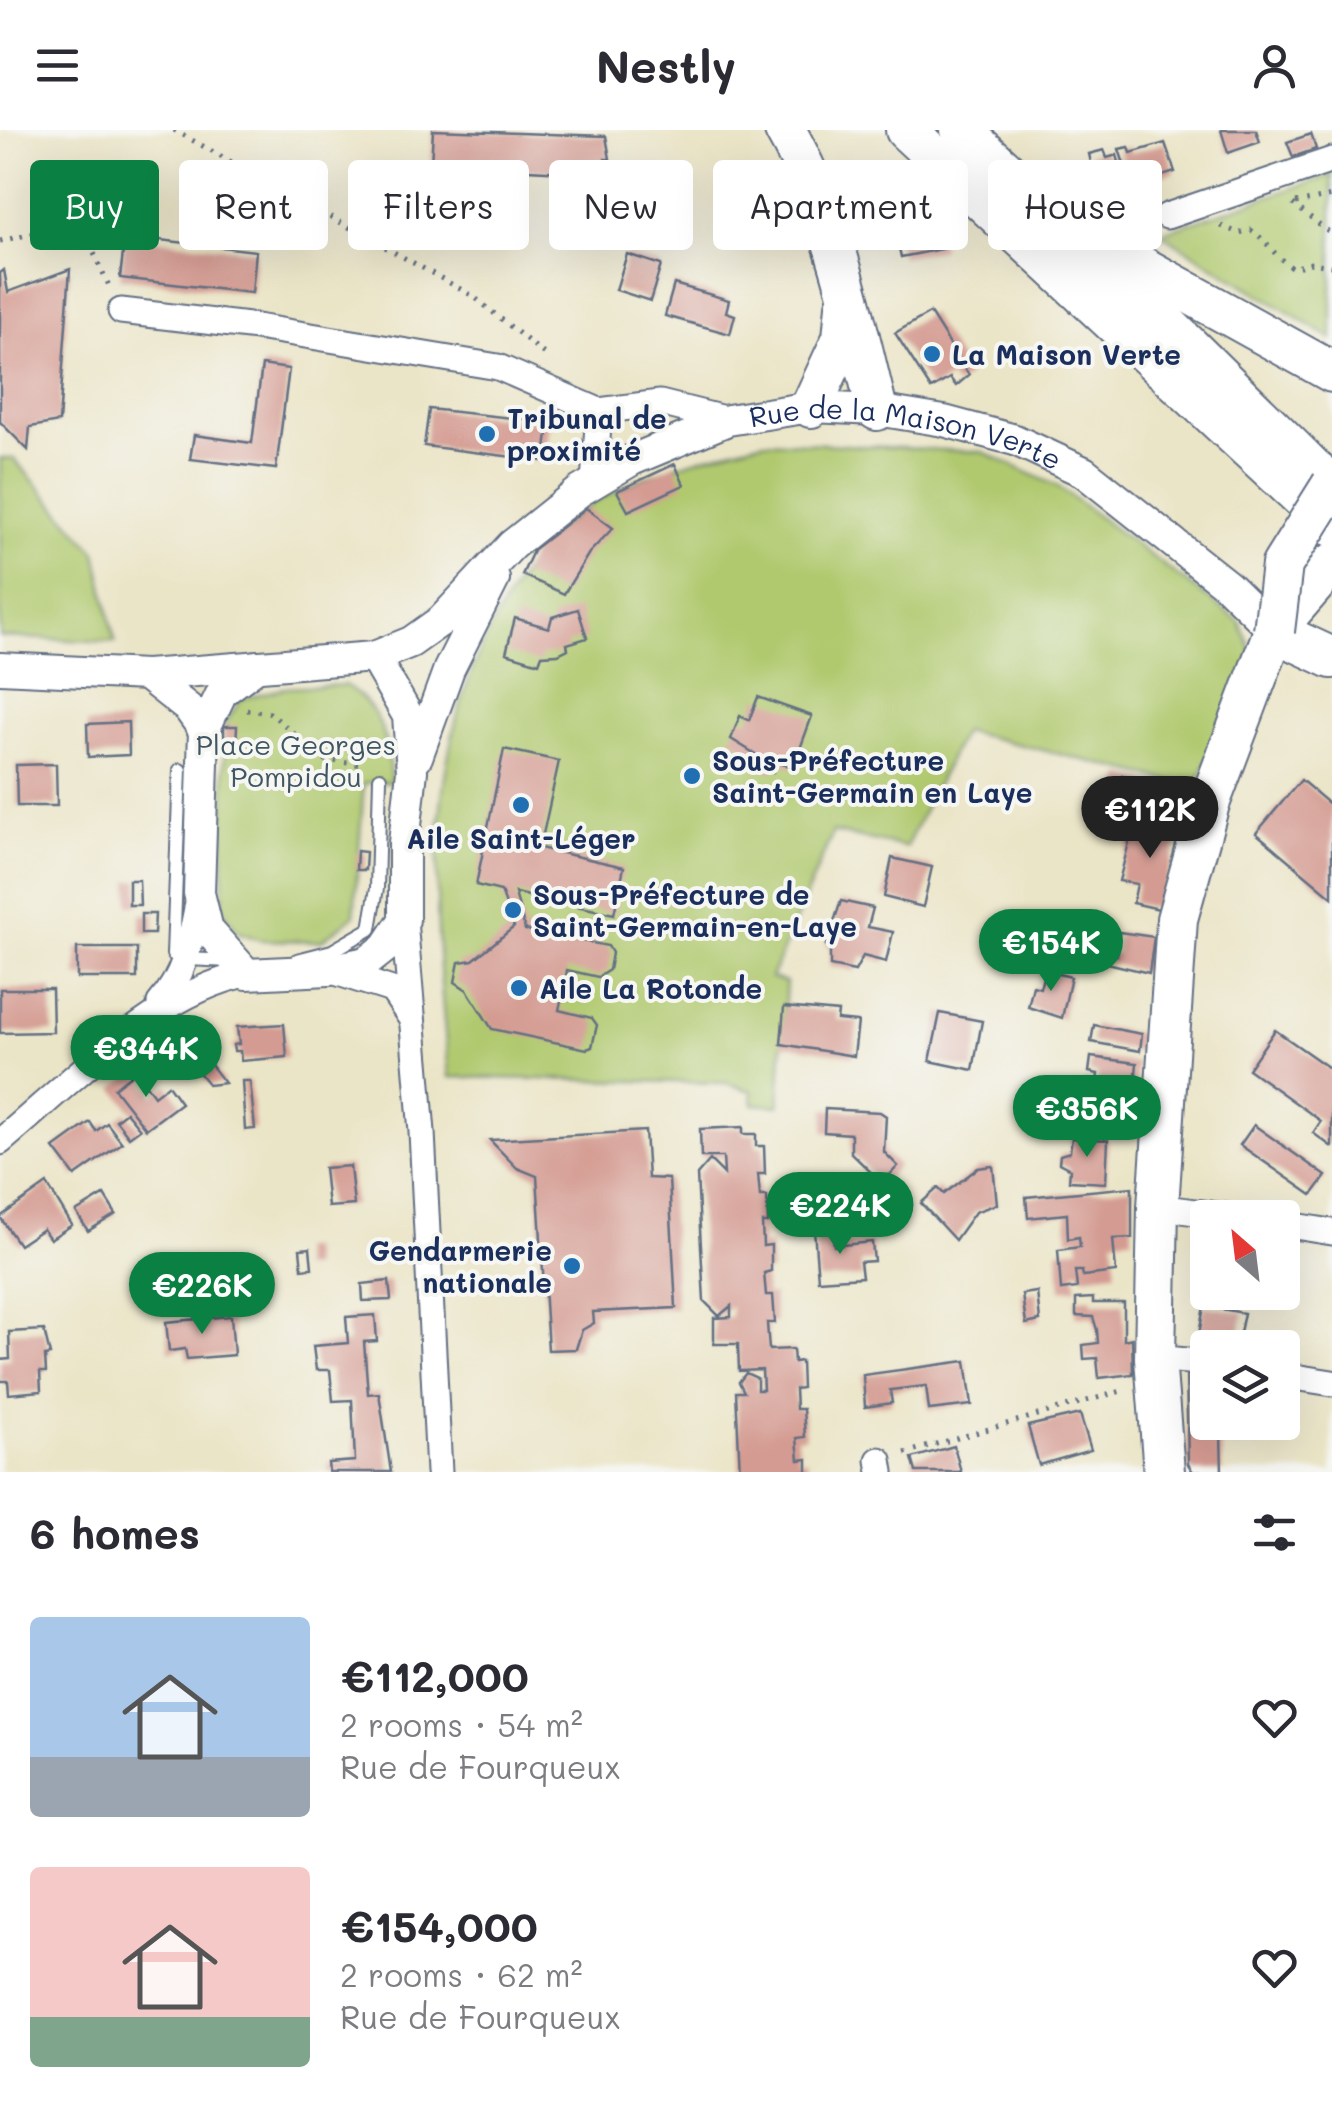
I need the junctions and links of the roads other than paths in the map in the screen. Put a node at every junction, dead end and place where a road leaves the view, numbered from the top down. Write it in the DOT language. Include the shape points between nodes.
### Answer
graph roads {
  1 [pos="785,130"];
  2 [pos="906,130"];
  3 [pos="961,130"];
  4 [pos="994,160"];
  5 [pos="1332,160"];
  6 [pos="1167,216"];
  7 [pos="1091,250"];
  8 [pos="1110,250"];
  9 [pos="847,292"];
  10 [pos="120,311"];
  11 [pos="1332,372"];
  12 [pos="588,406"];
  13 [pos="810,407"];
  14 [pos="877,410"];
  15 [pos="728,420"];
  16 [pos="594,483"];
  17 [pos="1332,486"];
  18 [pos="1332,526"];
  19 [pos="512,546"];
  20 [pos="1332,564"];
  21 [pos="1274,631"];
  22 [pos="374,657"];
  23 [pos="1332,658"];
  24 [pos="257,666"];
  25 [pos="0,668"];
  26 [pos="146,675"];
  27 [pos="207,720"];
  28 [pos="180,770"];
  29 [pos="412,772"];
  30 [pos="380,778"];
  31 [pos="200,893"];
  32 [pos="404,920"];
  33 [pos="186,959"];
  34 [pos="239,967"];
  35 [pos="329,970"];
  36 [pos="414,1025"];
  37 [pos="134,1032"];
  38 [pos="0,1142"];
  39 [pos="1158,1207"];
  40 [pos="1190,1211"];
  41 [pos="1300,1227"];
  42 [pos="1332,1232"];
  43 [pos="1190,1365"];
  44 [pos="1156,1369"];
  45 [pos="1300,1378"];
  46 [pos="1332,1383"];
  47 [pos="440,1472"];
  48 [pos="1164,1472"];
  1 -- 9 [label="main road"];
  2 -- 18 [label="main road"];
  3 -- 4 [label="main road"];
  5 -- 6 [label="street"];
  7 -- 17 [label="main road"];
  8 -- 11 [label="main road"];
  9 -- 13 [label="main road" via="843,338"];
  9 -- 14 [label="main road"];
  10 -- 12 [label="street" via="498,368"];
  12 -- 15 [label="street" via="660,402"];
  12 -- 16 [label="street"];
  13 -- 14 [label="street, Rue de la Maison Verte"];
  13 -- 15 [label="street, Rue de la Maison Verte"];
  14 -- 21 [label="street, Rue de la Maison Verte" via="1015,440 1084,472"];
  15 -- 16 [label="street, Rue de la Maison Verte" via="677,438"];
  16 -- 19 [label="street, Rue de la Maison Verte"];
  17 -- 21 [label="main road, bridge" via="1282,565"];
  19 -- 22 [label="street, Rue de la Maison Verte" via="442,620"];
  19 -- 29 [label="street, Rue de la Maison Verte" via="449,669"];
  20 -- 21 [label="main road"];
  21 -- 23 [label="main road"];
  21 -- 39 [label="main road" via="1209,804 1176,919"];
  22 -- 24 [label="street"];
  22 -- 29 [label="street" via="408,716"];
  24 -- 26 [label="street"];
  24 -- 27 [label="street" via="222,692"];
  25 -- 26 [label="street"];
  26 -- 27 [label="street"];
  27 -- 31 [label="street"];
  28 -- 33 [label="lane" via="170,941 173,954"];
  29 -- 32 [label="street"];
  30 -- 34 [label="lane" via="370,930 332,951"];
  31 -- 33 [label="street"];
  31 -- 34 [label="street" via="208,930"];
  32 -- 35 [label="street" via="367,962"];
  32 -- 36 [label="street"];
  33 -- 34 [label="lane"];
  33 -- 37 [label="street" via="176,986"];
  34 -- 35 [label="street"];
  34 -- 37 [label="street"];
  35 -- 36 [label="street" via="392,990"];
  36 -- 47 [label="street"];
  37 -- 38 [label="street"];
  39 -- 40 [label="street"];
  39 -- 44 [label="main road"];
  41 -- 42 [label="street"];
  43 -- 44 [label="street"];
  44 -- 48 [label="main road"];
  45 -- 46 [label="street"];
}
